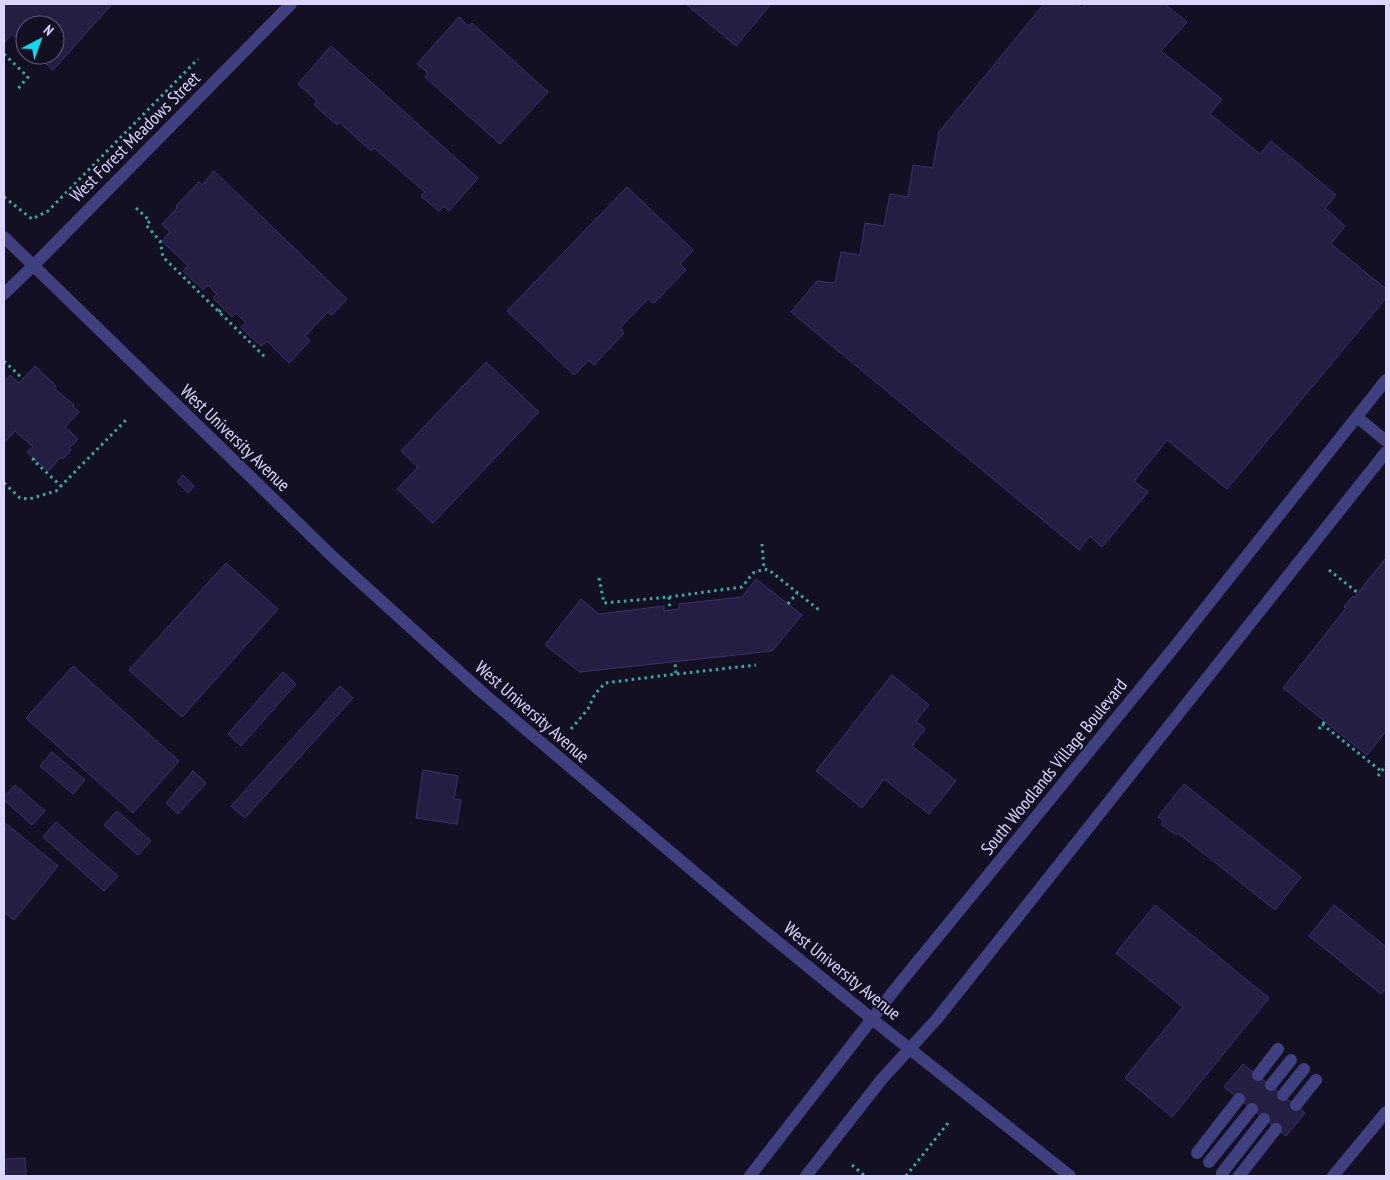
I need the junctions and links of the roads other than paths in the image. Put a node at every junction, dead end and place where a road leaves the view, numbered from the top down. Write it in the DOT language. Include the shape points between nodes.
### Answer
graph roads {
  1 [pos="290,4"];
  2 [pos="4,237"];
  3 [pos="34,266"];
  4 [pos="4,294"];
  5 [pos="1386,380"];
  6 [pos="1358,417"];
  7 [pos="1386,441"];
  8 [pos="1386,452"];
  9 [pos="872,1019"];
  10 [pos="910,1049"];
  11 [pos="1278,1049"];
  12 [pos="1291,1060"];
  13 [pos="1304,1069"];
  14 [pos="1258,1075"];
  15 [pos="1316,1080"];
  16 [pos="1270,1085"];
  17 [pos="1283,1095"];
  18 [pos="1239,1099"];
  19 [pos="1296,1105"];
  20 [pos="1252,1109"];
  21 [pos="1386,1112"];
  22 [pos="1264,1119"];
  23 [pos="1276,1129"];
  24 [pos="1197,1153"];
  25 [pos="1209,1162"];
  26 [pos="1222,1173"];
  27 [pos="750,1176"];
  28 [pos="806,1176"];
  29 [pos="1070,1176"];
  30 [pos="1239,1176"];
  31 [pos="1333,1176"];
  1 -- 3 [label="street, West Forest Meadows Street"];
  2 -- 3 [label="street, West University Avenue"];
  3 -- 4 [label="street, West Forest Meadows Street"];
  3 -- 9 [label="street, West University Avenue" via="335,559 455,668"];
  5 -- 6 [label="street, South Woodlands Village Boulevard"];
  6 -- 7 [label="street"];
  6 -- 9 [label="street, South Woodlands Village Boulevard"];
  8 -- 10 [label="street" via="942,1013"];
  9 -- 10 [label="street, West University Avenue"];
  9 -- 27 [label="street, South Woodlands Village Boulevard"];
  10 -- 28 [label="street" via="882,1079"];
  10 -- 29 [label="street, West University Avenue"];
  11 -- 14 [label="street"];
  12 -- 16 [label="street"];
  13 -- 17 [label="street"];
  15 -- 19 [label="street"];
  18 -- 24 [label="street"];
  20 -- 25 [label="street"];
  21 -- 31 [label="street"];
  22 -- 26 [label="street"];
  23 -- 30 [label="street"];
}
